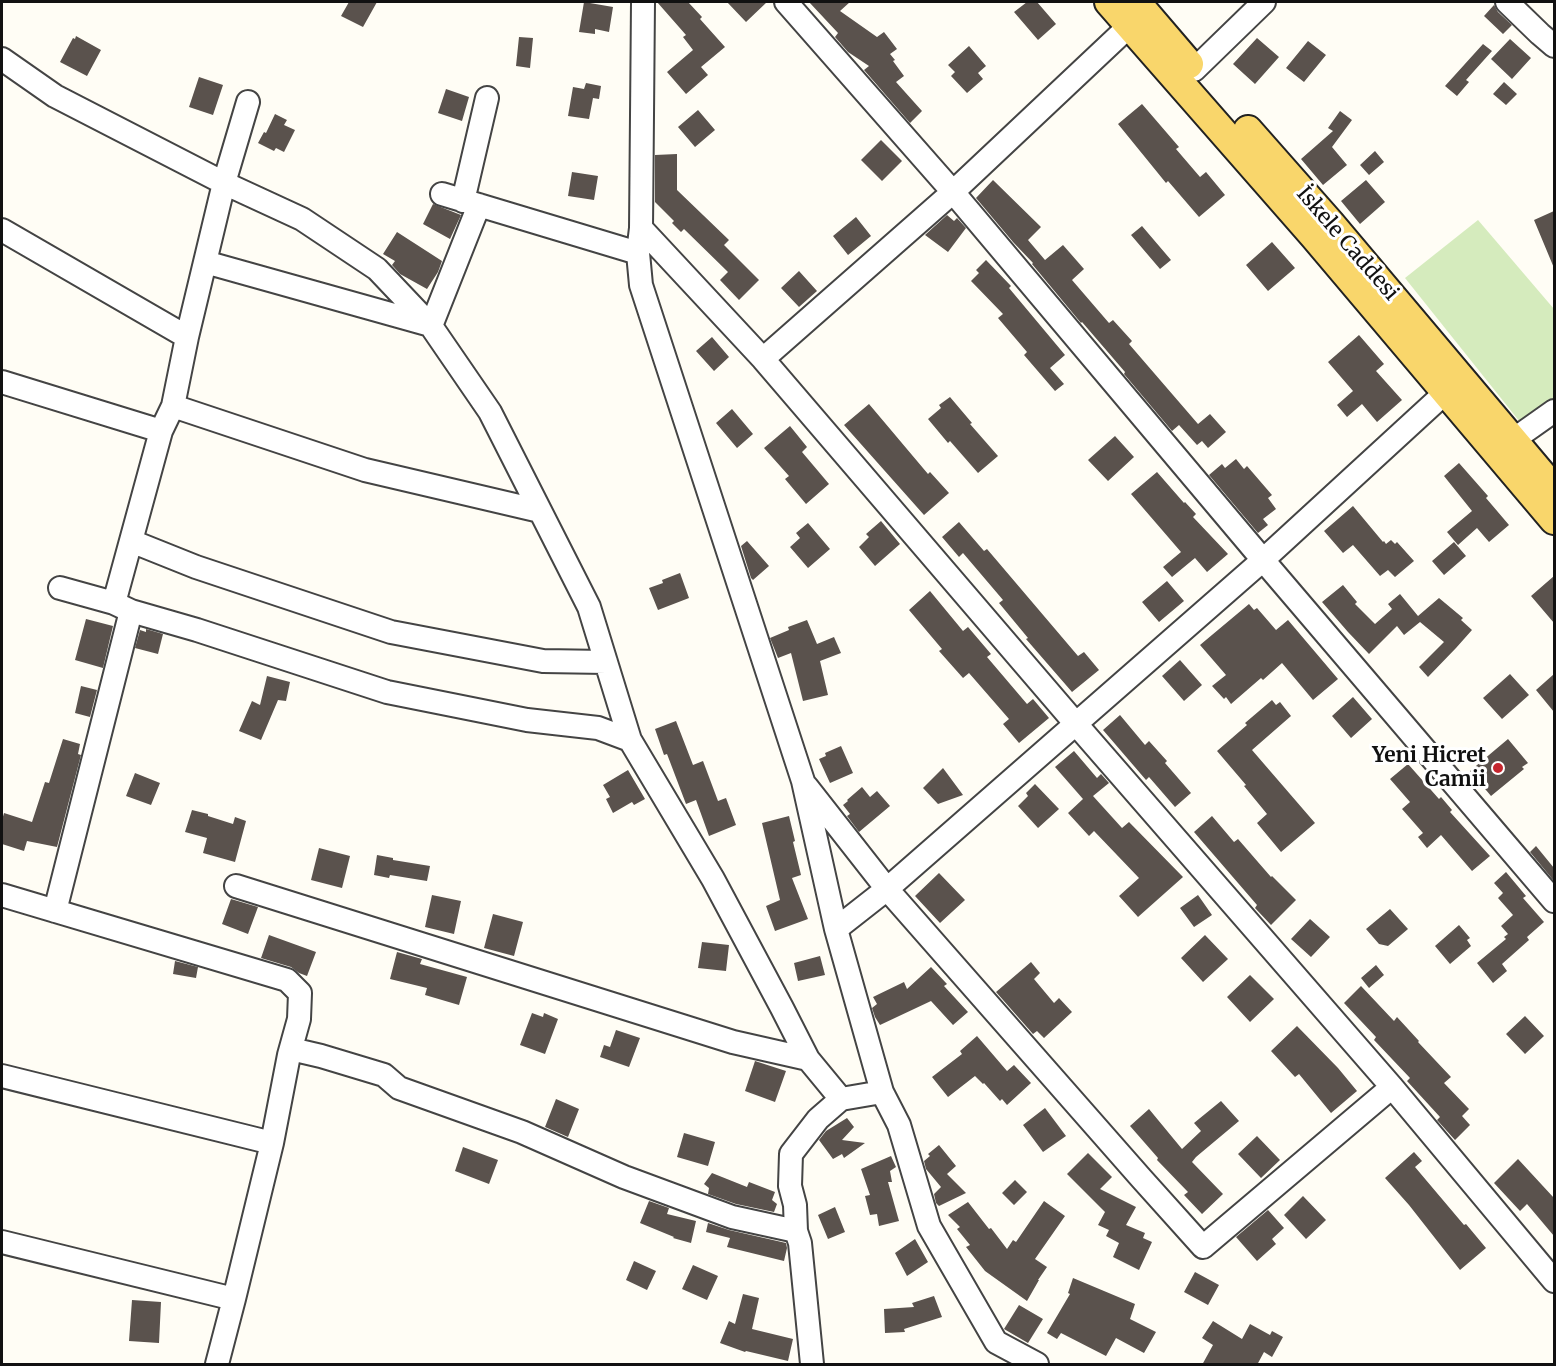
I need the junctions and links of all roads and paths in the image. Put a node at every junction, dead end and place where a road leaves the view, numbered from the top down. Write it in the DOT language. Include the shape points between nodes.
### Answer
graph roads {
  1 [pos="643,2"];
  2 [pos="786,2"];
  3 [pos="1109,2"];
  4 [pos="1264,2"];
  5 [pos="1507,2"];
  6 [pos="1137,13"];
  7 [pos="1554,46"];
  8 [pos="2,59"];
  9 [pos="1194,70"];
  10 [pos="487,98"];
  11 [pos="248,102"];
  12 [pos="224,183"];
  13 [pos="953,192"];
  14 [pos="441,194"];
  15 [pos="471,203"];
  16 [pos="641,228"];
  17 [pos="2,230"];
  18 [pos="638,253"];
  19 [pos="205,262"];
  20 [pos="431,326"];
  21 [pos="187,337"];
  22 [pos="763,359"];
  23 [pos="2,382"];
  24 [pos="1453,385"];
  25 [pos="173,406"];
  26 [pos="1554,411"];
  27 [pos="161,431"];
  28 [pos="1513,440"];
  29 [pos="1554,489"];
  30 [pos="540,510"];
  31 [pos="1554,520"];
  32 [pos="131,541"];
  33 [pos="1263,560"];
  34 [pos="60,588"];
  35 [pos="122,607"];
  36 [pos="606,662"];
  37 [pos="1076,724"];
  38 [pos="630,740"];
  39 [pos="803,781"];
  40 [pos="236,886"];
  41 [pos="887,889"];
  42 [pos="2,894"];
  43 [pos="1554,901"];
  44 [pos="55,911"];
  45 [pos="836,929"];
  46 [pos="291,1049"];
  47 [pos="808,1059"];
  48 [pos="2,1076"];
  49 [pos="1392,1087"];
  50 [pos="882,1092"];
  51 [pos="841,1099"];
  52 [pos="272,1143"];
  53 [pos="796,1231"];
  54 [pos="2,1242"];
  55 [pos="1554,1279"];
  56 [pos="234,1299"];
  57 [pos="995,1353"];
  58 [pos="217,1365"];
  59 [pos="812,1365"];
  60 [pos="1037,1365"];
  1 -- 16 [label="street"];
  2 -- 13 [label="street"];
  3 -- 6 [label="main road"];
  4 -- 9 [label="street"];
  5 -- 7 [label="street"];
  6 -- 9 [label="main road, İskele Caddesi"];
  6 -- 13 [label="street"];
  6 -- 24 [label="main road" via="1314,236"];
  8 -- 12 [label="street" via="55,96"];
  9 -- 24 [label="main road, İskele Caddesi" via="1330,223"];
  10 -- 15 [label="street"];
  11 -- 12 [label="street"];
  12 -- 19 [label="street"];
  12 -- 20 [label="street" via="302,219 377,269"];
  13 -- 22 [label="street"];
  13 -- 33 [label="street"];
  14 -- 15 [label="street"];
  15 -- 18 [label="street"];
  15 -- 20 [label="street"];
  16 -- 18 [label="street"];
  16 -- 22 [label="street"];
  17 -- 21 [label="street"];
  18 -- 39 [label="street" via="641,285"];
  19 -- 20 [label="street"];
  19 -- 21 [label="street"];
  20 -- 30 [label="street" via="490,412"];
  21 -- 25 [label="street"];
  22 -- 37 [label="street"];
  23 -- 27 [label="street"];
  24 -- 28 [label="main road, İskele Caddesi"];
  24 -- 31 [label="main road"];
  24 -- 33 [label="street"];
  25 -- 27 [label="street"];
  25 -- 30 [label="street" via="365,470"];
  26 -- 28 [label="street"];
  27 -- 32 [label="street"];
  28 -- 29 [label="main road, İskele Caddesi"];
  30 -- 36 [label="street" via="589,607"];
  32 -- 35 [label="street"];
  32 -- 36 [label="street" via="196,567 392,632 543,661"];
  33 -- 37 [label="street"];
  33 -- 43 [label="street"];
  34 -- 35 [label="street"];
  35 -- 38 [label="street" via="387,692 527,720 598,728"];
  35 -- 44 [label="street"];
  36 -- 38 [label="street"];
  37 -- 41 [label="street"];
  37 -- 49 [label="street"];
  38 -- 47 [label="street" via="712,879"];
  39 -- 41 [label="street"];
  39 -- 45 [label="street"];
  40 -- 47 [label="street" via="733,1042"];
  41 -- 45 [label="street"];
  41 -- 49 [label="street" via="1203,1247"];
  42 -- 44 [label="street"];
  44 -- 46 [label="street" via="287,980 300,993 300,1019"];
  45 -- 50 [label="street"];
  46 -- 52 [label="street"];
  46 -- 53 [label="street" via="384,1075 399,1088 522,1132 732,1217"];
  47 -- 51 [label="street"];
  48 -- 52 [label="street"];
  49 -- 55 [label="street"];
  50 -- 51 [label="street"];
  50 -- 57 [label="street" via="899,1125 929,1226"];
  51 -- 53 [label="street" via="818,1119 791,1154 790,1186"];
  52 -- 56 [label="street"];
  53 -- 59 [label="street"];
  54 -- 56 [label="street"];
  56 -- 58 [label="street"];
  57 -- 60 [label="street"];
}
